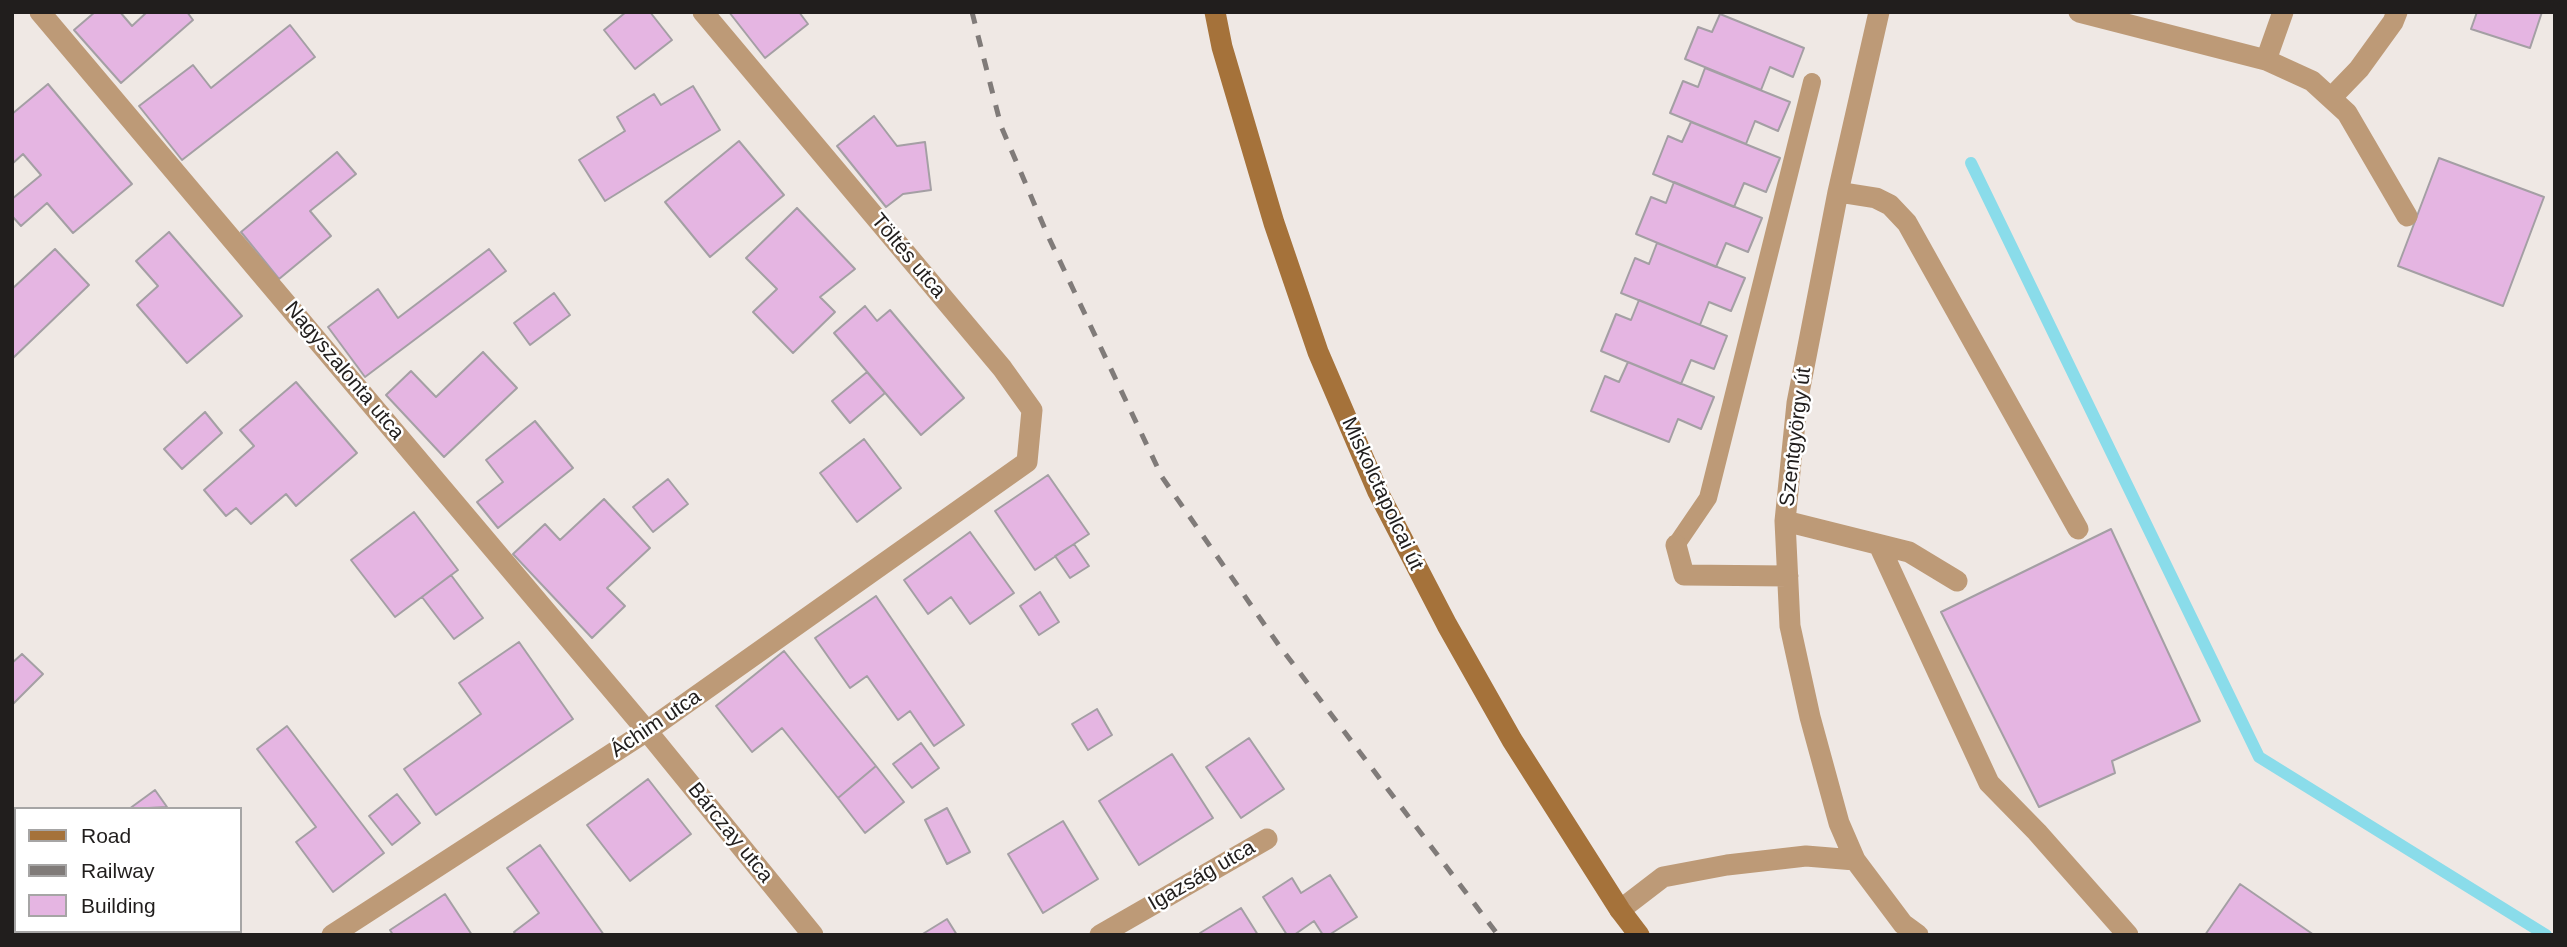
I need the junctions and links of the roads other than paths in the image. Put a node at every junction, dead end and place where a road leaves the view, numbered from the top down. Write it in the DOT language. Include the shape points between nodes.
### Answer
graph roads {
  1 [pos="40,12"];
  2 [pos="703,12"];
  3 [pos="1215,12"];
  4 [pos="1879,12"];
  5 [pos="2080,12"];
  6 [pos="2283,12"];
  7 [pos="2397,12"];
  8 [pos="2266,60"];
  9 [pos="1812,82"];
  10 [pos="2331,98"];
  11 [pos="1838,192"];
  12 [pos="2407,216"];
  13 [pos="971,501"];
  14 [pos="1785,521"];
  15 [pos="2078,528"];
  16 [pos="1676,545"];
  17 [pos="1879,545"];
  18 [pos="1787,576"];
  19 [pos="1958,581"];
  20 [pos="648,731"];
  21 [pos="1267,839"];
  22 [pos="1855,860"];
  23 [pos="1620,910"];
  24 [pos="332,935"];
  25 [pos="813,935"];
  26 [pos="1100,935"];
  27 [pos="1639,935"];
  28 [pos="1918,935"];
  29 [pos="2128,935"];
  1 -- 20 [label="street, Nagyszalonta utca"];
  2 -- 13 [label="street, Töltés utca" via="1002,368 1032,410 1027,463"];
  3 -- 23 [label="street, Miskolctapolcai út" via="1271,210 1318,352 1378,492 1512,740"];
  4 -- 11 [label="street, Szentgyörgy út"];
  5 -- 8 [label="street"];
  6 -- 8 [label="street"];
  7 -- 10 [label="street" via="2358,69"];
  8 -- 10 [label="street" via="2312,81"];
  9 -- 16 [label="lane" via="1708,498"];
  10 -- 12 [label="street" via="2347,113"];
  11 -- 14 [label="street, Szentgyörgy út" via="1797,403"];
  11 -- 15 [label="street" via="1876,198 1907,223"];
  13 -- 20 [label="street, Áchim utca"];
  14 -- 17 [label="street"];
  14 -- 18 [label="street, Szentgyörgy út"];
  16 -- 18 [label="street" via="1684,575"];
  17 -- 19 [label="street" via="1909,552"];
  17 -- 29 [label="street" via="1989,783"];
  18 -- 22 [label="street, Szentgyörgy út" via="1790,626 1810,717 1839,823"];
  20 -- 24 [label="street, Áchim utca"];
  20 -- 25 [label="street, Bárczay utca"];
  21 -- 26 [label="street, Igazság utca"];
  22 -- 23 [label="street" via="1806,856 1727,864 1663,877"];
  22 -- 28 [label="street, Szentgyörgy út" via="1903,924"];
  23 -- 27 [label="street, Miskolctapolcai út"];
}
